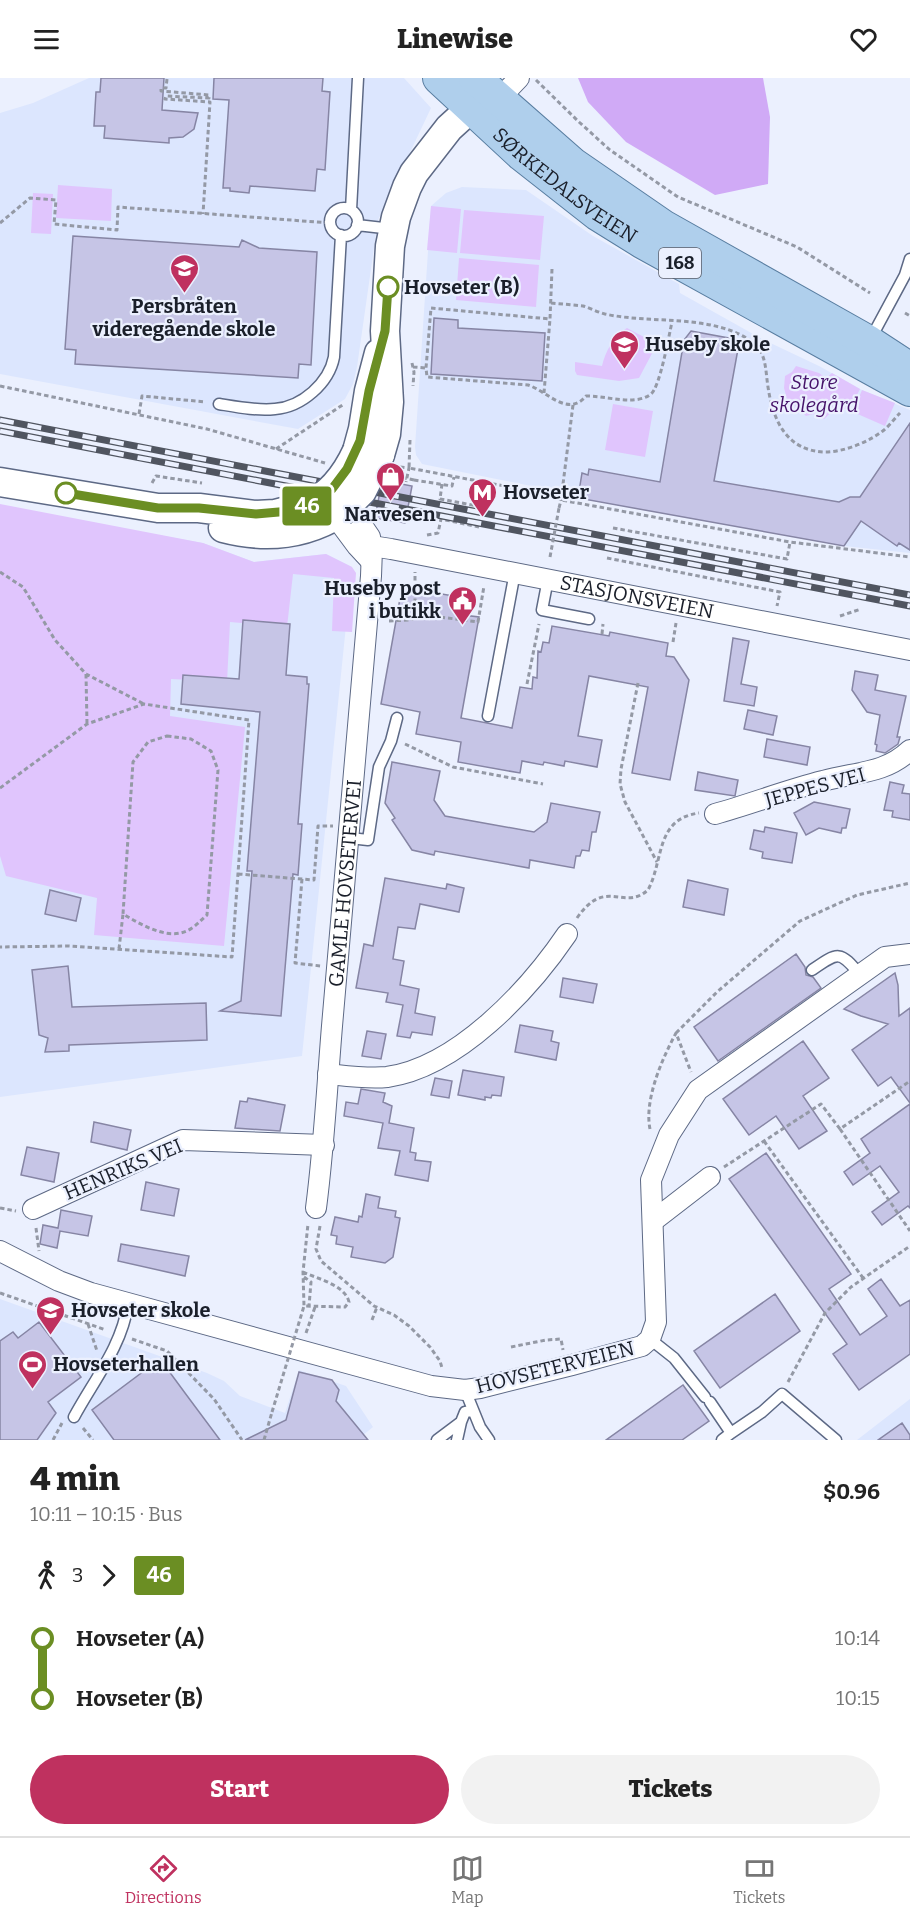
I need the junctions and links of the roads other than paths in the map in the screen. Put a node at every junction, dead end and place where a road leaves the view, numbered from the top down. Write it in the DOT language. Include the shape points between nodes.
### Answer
graph roads {
  1 [pos="358,78"];
  2 [pos="439,78"];
  3 [pos="489,88"];
  4 [pos="351,210"];
  5 [pos="357,225"];
  6 [pos="393,229"];
  7 [pos="341,235"];
  8 [pos="910,259"];
  9 [pos="862,351"];
  10 [pos="910,368"];
  11 [pos="909,400"];
  12 [pos="219,404"];
  13 [pos="0,482"];
  14 [pos="332,509"];
  15 [pos="369,554"];
  16 [pos="515,572"];
  17 [pos="548,579"];
  18 [pos="589,619"];
  19 [pos="910,650"];
  20 [pos="488,716"];
  21 [pos="397,718"];
  22 [pos="910,750"];
  23 [pos="715,814"];
  24 [pos="344,832"];
  25 [pos="567,934"];
  26 [pos="910,954"];
  27 [pos="812,970"];
  28 [pos="860,975"];
  29 [pos="328,1074"];
  30 [pos="324,1145"];
  31 [pos="710,1177"];
  32 [pos="316,1208"];
  33 [pos="33,1209"];
  34 [pos="653,1221"];
  35 [pos="0,1251"];
  36 [pos="128,1304"];
  37 [pos="650,1339"];
  38 [pos="459,1390"];
  39 [pos="472,1411"];
  40 [pos="74,1417"];
  41 [pos="461,1422"];
  42 [pos="726,1437"];
  43 [pos="437,1440"];
  44 [pos="457,1440"];
  45 [pos="489,1440"];
  46 [pos="836,1440"];
  1 -- 4 [label="lane"];
  2 -- 3 [label="main road, SØRKEDALSVEIEN / 168"];
  3 -- 6 [label="street" via="449,128 414,173"];
  3 -- 9 [label="main road, SØRKEDALSVEIEN / 168" via="522,155 597,214 642,242"];
  4 -- 5 [label="lane" via="358,219"];
  4 -- 7 [label="lane" via="334,212 330,223"];
  5 -- 6 [label="lane"];
  5 -- 7 [label="lane" via="352,233"];
  6 -- 14 [label="street, bridge" via="385,331 363,429 375,460 340,480"];
  7 -- 12 [label="lane" via="334,357 321,384 293,404 276,409"];
  8 -- 9 [label="lane"];
  9 -- 10 [label="main road, SØRKEDALSVEIEN / 168"];
  9 -- 11 [label="main road, SØRKEDALSVEIEN / 168"];
  13 -- 14 [label="street" via="158,508 256,514"];
  14 -- 15 [label="street"];
  15 -- 16 [label="street, STASJONSVEIEN" via="384,548"];
  15 -- 24 [label="street, GAMLE HOVSETERVEI" via="371,576"];
  16 -- 17 [label="street, STASJONSVEIEN"];
  16 -- 20 [label="lane"];
  17 -- 18 [label="lane" via="542,610"];
  17 -- 19 [label="street, STASJONSVEIEN"];
  21 -- 24 [label="lane" via="379,767 368,840"];
  22 -- 23 [label="street, JEPPES VEI" via="872,772 825,780"];
  24 -- 29 [label="street, GAMLE HOVSETERVEI"];
  25 -- 29 [label="street" via="515,999 438,1059 410,1072 386,1077"];
  26 -- 28 [label="street, HOVSETERVEIEN" via="885,957"];
  27 -- 28 [label="lane" via="834,956 841,956"];
  28 -- 34 [label="street, HOVSETERVEIEN" via="698,1090 669,1135 651,1180"];
  29 -- 30 [label="street, GAMLE HOVSETERVEI"];
  30 -- 32 [label="street, GAMLE HOVSETERVEI"];
  30 -- 33 [label="street, HENRIKS VEI" via="183,1140"];
  31 -- 34 [label="street"];
  34 -- 37 [label="street, HOVSETERVEIEN" via="656,1322"];
  35 -- 36 [label="street, HOVSETERVEIEN" via="74,1287"];
  36 -- 38 [label="street, HOVSETERVEIEN" via="340,1363"];
  36 -- 40 [label="lane" via="113,1352"];
  37 -- 38 [label="street, HOVSETERVEIEN" via="642,1346 565,1367"];
  37 -- 42 [label="lane" via="674,1358 707,1400"];
  38 -- 39 [label="lane"];
  39 -- 41 [label="lane" via="465,1412"];
  39 -- 45 [label="lane"];
  41 -- 43 [label="lane"];
  41 -- 44 [label="lane"];
  42 -- 46 [label="lane" via="782,1394"];
}
